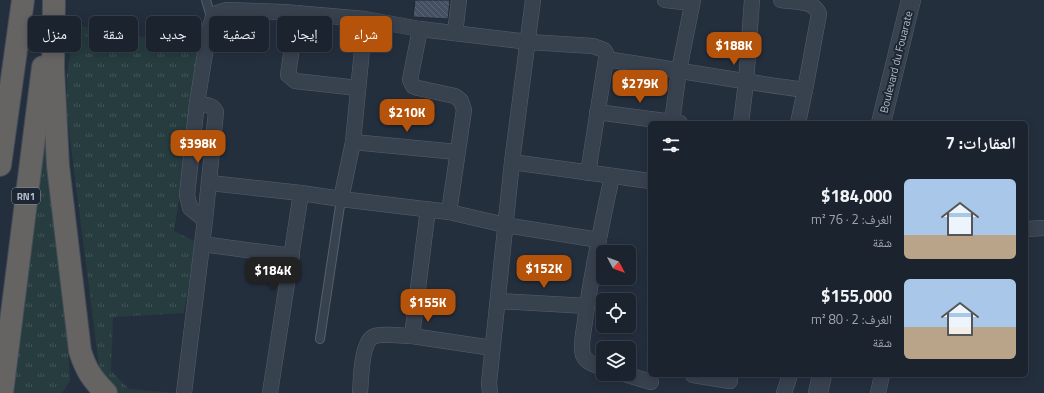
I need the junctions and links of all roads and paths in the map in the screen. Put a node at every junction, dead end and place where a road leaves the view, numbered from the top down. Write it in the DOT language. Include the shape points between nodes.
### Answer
graph roads {
  1 [pos="23,0"];
  2 [pos="51,0"];
  3 [pos="54,0"];
  4 [pos="206,0"];
  5 [pos="459,0"];
  6 [pos="534,0"];
  7 [pos="665,0"];
  8 [pos="752,0"];
  9 [pos="781,0"];
  10 [pos="911,0"];
  11 [pos="692,1"];
  12 [pos="297,13"];
  13 [pos="211,16"];
  14 [pos="215,16"];
  15 [pos="340,17"];
  16 [pos="392,24"];
  17 [pos="209,29"];
  18 [pos="420,29"];
  19 [pos="455,33"];
  20 [pos="529,42"];
  21 [pos="362,52"];
  22 [pos="606,59"];
  23 [pos="679,70"];
  24 [pos="746,82"];
  25 [pos="358,88"];
  26 [pos="804,90"];
  27 [pos="197,103"];
  28 [pos="597,112"];
  29 [pos="668,121"];
  30 [pos="676,121"];
  31 [pos="741,121"];
  32 [pos="798,121"];
  33 [pos="881,121"];
  34 [pos="353,142"];
  35 [pos="458,152"];
  36 [pos="512,162"];
  37 [pos="0,165"];
  38 [pos="588,173"];
  39 [pos="612,176"];
  40 [pos="648,181"];
  41 [pos="210,183"];
  42 [pos="301,193"];
  43 [pos="341,199"];
  44 [pos="428,209"];
  45 [pos="448,212"];
  46 [pos="205,220"];
  47 [pos="505,224"];
  48 [pos="1044,228"];
  49 [pos="1028,229"];
  50 [pos="599,240"];
  51 [pos="202,244"];
  52 [pos="292,256"];
  53 [pos="498,300"];
  54 [pos="587,306"];
  55 [pos="412,336"];
  56 [pos="320,339"];
  57 [pos="492,348"];
  58 [pos="596,365"];
  59 [pos="702,377"];
  60 [pos="789,377"];
  61 [pos="822,377"];
  62 [pos="882,377"];
  63 [pos="636,378"];
  64 [pos="652,383"];
  65 [pos="729,383"];
  66 [pos="488,390"];
  67 [pos="2,393"];
  68 [pos="106,393"];
  69 [pos="184,393"];
  70 [pos="270,393"];
  71 [pos="360,393"];
  72 [pos="784,393"];
  73 [pos="818,393"];
  74 [pos="878,393"];
  1 -- 37 [label="highway"];
  2 -- 67 [label="highway, RN1"];
  3 -- 68 [label="highway" via="53,68 58,166 80,351 94,382"];
  4 -- 13 [label="lane"];
  5 -- 19 [label="street"];
  6 -- 20 [label="street"];
  7 -- 11 [label="street"];
  8 -- 24 [label="street"];
  9 -- 26 [label="street" via="814,6 819,14"];
  10 -- 33 [label="street, Boulevard du Fouarate"];
  11 -- 23 [label="street"];
  12 -- 14 [label="street" via="227,10"];
  12 -- 15 [label="street"];
  12 -- 25 [label="street" via="288,75 295,81"];
  16 -- 18 [label="street"];
  17 -- 27 [label="street"];
  18 -- 19 [label="street"];
  18 -- 35 [label="street" via="410,80 413,86 455,96 461,101 464,110"];
  19 -- 20 [label="street"];
  20 -- 22 [label="street" via="593,46 604,50"];
  20 -- 36 [label="street"];
  21 -- 25 [label="street"];
  22 -- 23 [label="street"];
  22 -- 28 [label="street"];
  23 -- 24 [label="street"];
  23 -- 30 [label="street"];
  24 -- 26 [label="street"];
  24 -- 31 [label="street"];
  25 -- 34 [label="street"];
  26 -- 32 [label="street"];
  27 -- 41 [label="street" via="212,106 216,112"];
  27 -- 46 [label="street" via="187,195 190,208"];
  28 -- 29 [label="street"];
  28 -- 38 [label="street"];
  34 -- 35 [label="street"];
  34 -- 43 [label="street"];
  35 -- 45 [label="street"];
  36 -- 38 [label="street"];
  36 -- 47 [label="street"];
  38 -- 39 [label="street"];
  39 -- 40 [label="street"];
  39 -- 50 [label="street"];
  41 -- 42 [label="street"];
  41 -- 46 [label="street"];
  42 -- 43 [label="street"];
  42 -- 52 [label="street"];
  43 -- 44 [label="street"];
  43 -- 56 [label="lane"];
  44 -- 45 [label="street"];
  44 -- 55 [label="street"];
  45 -- 47 [label="street"];
  46 -- 51 [label="street"];
  47 -- 50 [label="street"];
  47 -- 53 [label="street"];
  48 -- 49 [label="street"];
  50 -- 54 [label="street"];
  51 -- 52 [label="street"];
  51 -- 69 [label="street"];
  52 -- 70 [label="street"];
  53 -- 54 [label="street"];
  53 -- 57 [label="street"];
  54 -- 58 [label="street" via="583,356"];
  55 -- 57 [label="street"];
  55 -- 71 [label="street" via="376,335 370,338 366,346"];
  57 -- 66 [label="street"];
  59 -- 65 [label="street"];
  60 -- 72 [label="street"];
  61 -- 73 [label="street"];
  62 -- 74 [label="street"];
  63 -- 64 [label="street"];
}
